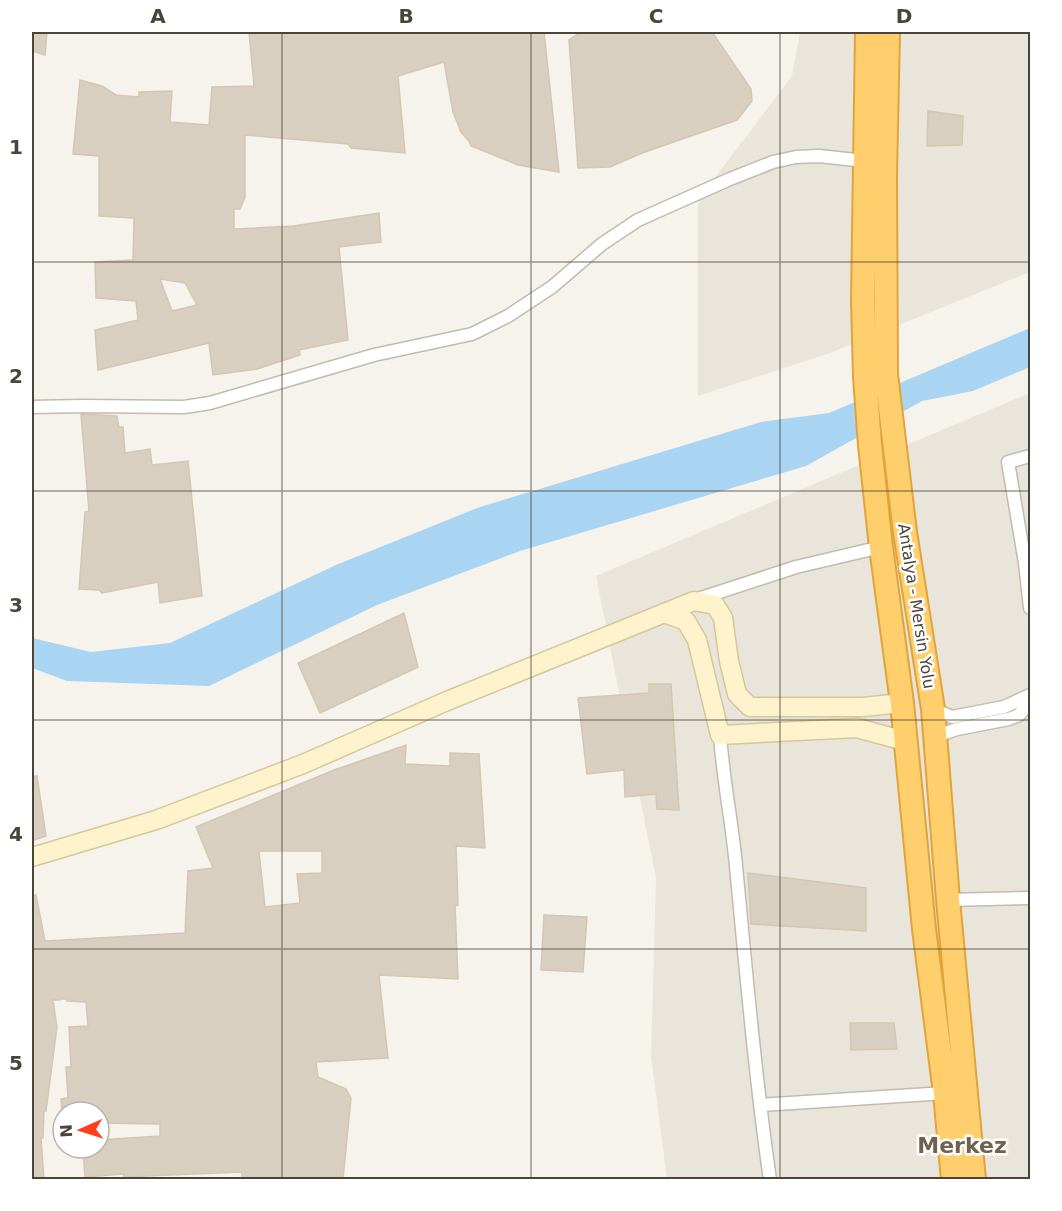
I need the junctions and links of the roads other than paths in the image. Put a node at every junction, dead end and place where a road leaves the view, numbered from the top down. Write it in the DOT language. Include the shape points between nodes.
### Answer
graph roads {
  1 [pos="867,32"];
  2 [pos="888,32"];
  3 [pos="865,161"];
  4 [pos="875,375"];
  5 [pos="32,407"];
  6 [pos="1030,456"];
  7 [pos="881,547"];
  8 [pos="1028,564"];
  9 [pos="694,601"];
  10 [pos="1030,608"];
  11 [pos="664,613"];
  12 [pos="1030,695"];
  13 [pos="1030,702"];
  14 [pos="902,703"];
  15 [pos="933,709"];
  16 [pos="720,735"];
  17 [pos="936,736"];
  18 [pos="905,741"];
  19 [pos="32,857"];
  20 [pos="1030,898"];
  21 [pos="948,900"];
  22 [pos="945,1093"];
  23 [pos="760,1106"];
  24 [pos="770,1179"];
  25 [pos="953,1179"];
  26 [pos="974,1179"];
  1 -- 3 [label="highway, Antalya - Mersin Yolu"];
  2 -- 4 [label="highway, Antalya - Mersin Yolu"];
  3 -- 4 [label="highway, Antalya - Mersin Yolu" via="863,300"];
  3 -- 5 [label="street" via="819,156 773,162 678,202 638,220 602,244 552,287 508,316 471,334 184,407"];
  4 -- 7 [label="highway, Antalya - Mersin Yolu" via="870,445"];
  4 -- 15 [label="highway, Antalya - Mersin Yolu" via="893,442"];
  6 -- 8 [label="street" via="1008,462"];
  7 -- 9 [label="street" via="796,567"];
  7 -- 14 [label="highway, Antalya - Mersin Yolu"];
  8 -- 10 [label="street"];
  9 -- 11 [label="street"];
  9 -- 14 [label="street" via="715,605 723,618 737,694 750,707"];
  11 -- 16 [label="street" via="686,621 697,640"];
  11 -- 19 [label="street" via="447,700 303,764 156,820"];
  12 -- 15 [label="street" via="1004,708 952,717"];
  13 -- 17 [label="street" via="1020,715 1009,719"];
  14 -- 15 [label="highway" via="924,702"];
  14 -- 18 [label="highway, Antalya - Mersin Yolu"];
  15 -- 17 [label="highway, Antalya - Mersin Yolu"];
  16 -- 18 [label="street" via="858,728"];
  16 -- 23 [label="street"];
  17 -- 18 [label="highway" via="921,747"];
  17 -- 21 [label="highway, Antalya - Mersin Yolu"];
  18 -- 22 [label="highway, Antalya - Mersin Yolu"];
  20 -- 21 [label="street"];
  21 -- 26 [label="highway, Antalya - Mersin Yolu"];
  22 -- 23 [label="street"];
  22 -- 25 [label="highway, Antalya - Mersin Yolu"];
  23 -- 24 [label="street"];
}
